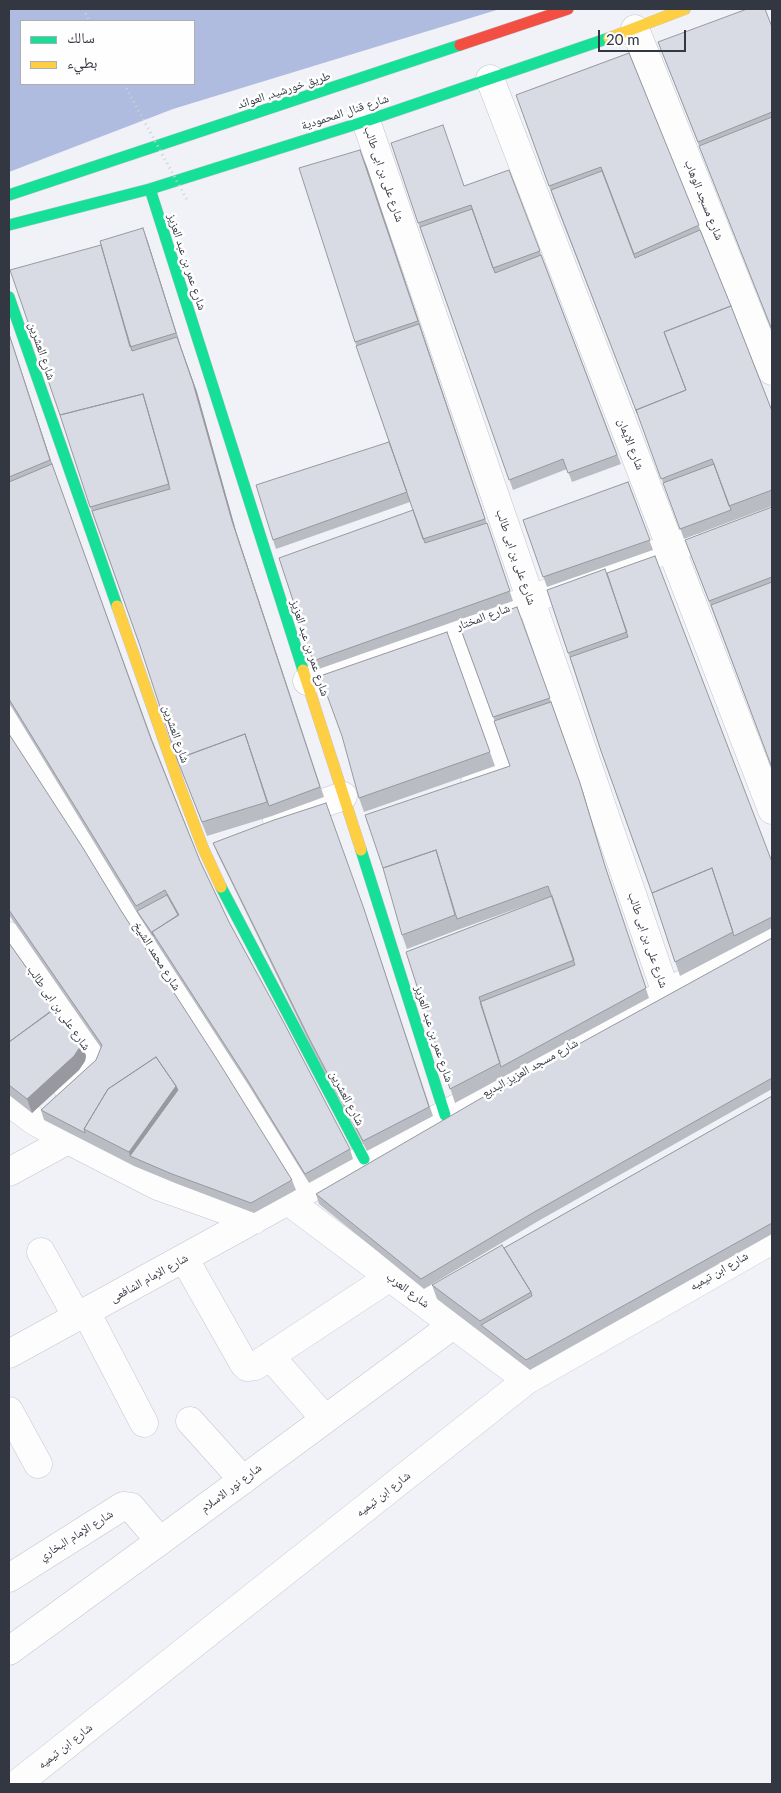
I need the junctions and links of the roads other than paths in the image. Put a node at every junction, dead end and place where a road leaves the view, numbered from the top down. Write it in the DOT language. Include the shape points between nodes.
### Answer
graph roads {
  1 [pos="568,9"];
  2 [pos="685,9"];
  3 [pos="635,29"];
  4 [pos="490,79"];
  5 [pos="366,121"];
  6 [pos="150,189"];
  7 [pos="9,195"];
  8 [pos="9,225"];
  9 [pos="9,297"];
  10 [pos="772,371"];
  11 [pos="708,535"];
  12 [pos="672,548"];
  13 [pos="296,553"];
  14 [pos="269,563"];
  15 [pos="530,599"];
  16 [pos="454,628"];
  17 [pos="307,681"];
  18 [pos="9,720"];
  19 [pos="451,791"];
  20 [pos="343,796"];
  21 [pos="772,810"];
  22 [pos="379,815"];
  23 [pos="352,824"];
  24 [pos="250,830"];
  25 [pos="772,935"];
  26 [pos="9,936"];
  27 [pos="423,952"];
  28 [pos="396,961"];
  29 [pos="666,993"];
  30 [pos="9,1102"];
  31 [pos="445,1115"];
  32 [pos="33,1120"];
  33 [pos="68,1140"];
  34 [pos="364,1159"];
  35 [pos="9,1172"];
  36 [pos="296,1196"];
  37 [pos="254,1220"];
  38 [pos="772,1240"];
  39 [pos="41,1252"];
  40 [pos="184,1258"];
  41 [pos="490,1262"];
  42 [pos="390,1277"];
  43 [pos="422,1301"];
  44 [pos="82,1314"];
  45 [pos="453,1325"];
  46 [pos="9,1354"];
  47 [pos="270,1356"];
  48 [pos="527,1380"];
  49 [pos="9,1411"];
  50 [pos="325,1419"];
  51 [pos="190,1421"];
  52 [pos="144,1423"];
  53 [pos="38,1464"];
  54 [pos="243,1480"];
  55 [pos="160,1541"];
  56 [pos="9,1578"];
  57 [pos="9,1651"];
  58 [pos="17,1784"];
  1 -- 7 [label="street, طريق خورشيد, العوائد"];
  2 -- 3 [label="street, شارع قنال المحمودية"];
  3 -- 4 [label="street, شارع قنال المحمودية"];
  3 -- 10 [label="street, شارع مسجد الوهاب"];
  4 -- 5 [label="street, شارع قنال المحمودية"];
  4 -- 12 [label="street, شارع الايمان"];
  5 -- 6 [label="street, شارع قنال المحمودية"];
  5 -- 15 [label="street, شارع على بن ابى طالب"];
  6 -- 8 [label="street, شارع قنال المحمودية"];
  6 -- 14 [label="street, شارع عمر بن عبد العزيز"];
  9 -- 34 [label="street, شارع العشرين" via="175,775 212,844 227,902"];
  11 -- 12 [label="street, شارع المختار"];
  12 -- 15 [label="street, شارع المختار"];
  12 -- 21 [label="street, شارع الايمان"];
  13 -- 14 [label="street"];
  14 -- 17 [label="street, شارع عمر بن عبد العزيز"];
  15 -- 16 [label="street, شارع المختار"];
  15 -- 29 [label="street, شارع على بن ابى طالب"];
  16 -- 17 [label="street, شارع المختار"];
  16 -- 19 [label="street" via="504,772"];
  17 -- 20 [label="street, شارع عمر بن عبد العزيز"];
  18 -- 36 [label="street, شارع محمد الشيخ"];
  20 -- 23 [label="street, شارع عمر بن عبد العزيز"];
  20 -- 24 [label="street"];
  22 -- 23 [label="street"];
  23 -- 28 [label="street, شارع عمر بن عبد العزيز"];
  25 -- 29 [label="street, شارع مسجد العزيز البديع"];
  26 -- 32 [label="street, شارع على بن ابى طالب" via="93,1057 90,1069"];
  27 -- 28 [label="street"];
  28 -- 31 [label="street, شارع عمر بن عبد العزيز"];
  29 -- 31 [label="street, شارع مسجد العزيز البديع"];
  30 -- 32 [label="street"];
  31 -- 34 [label="street, شارع مسجد العزيز البديع"];
  32 -- 33 [label="street"];
  33 -- 35 [label="street"];
  33 -- 37 [label="street" via="158,1186"];
  34 -- 36 [label="street, شارع مسجد العزيز البديع"];
  36 -- 37 [label="street, شارع الإمام الشافعى"];
  36 -- 42 [label="street, شارع العرب"];
  37 -- 40 [label="street, شارع الإمام الشافعى"];
  38 -- 48 [label="street, شارع ابن تيميه"];
  39 -- 44 [label="street"];
  40 -- 44 [label="street, شارع الإمام الشافعى"];
  40 -- 47 [label="street" via="244,1364 251,1367"];
  41 -- 43 [label="street"];
  42 -- 43 [label="street, شارع العرب"];
  42 -- 47 [label="street"];
  43 -- 45 [label="street, شارع العرب"];
  44 -- 46 [label="street, شارع الإمام الشافعى"];
  44 -- 52 [label="street"];
  45 -- 48 [label="street, شارع العرب"];
  45 -- 50 [label="street, شارع نور الاسلام"];
  47 -- 50 [label="street"];
  48 -- 58 [label="street, شارع ابن تيميه"];
  49 -- 53 [label="street"];
  50 -- 54 [label="street, شارع نور الاسلام"];
  51 -- 54 [label="street"];
  54 -- 55 [label="street, شارع نور الاسلام"];
  55 -- 56 [label="street, شارع الإمام البخاري" via="131,1507 123,1506"];
  55 -- 57 [label="street, شارع نور الاسلام"];
}
